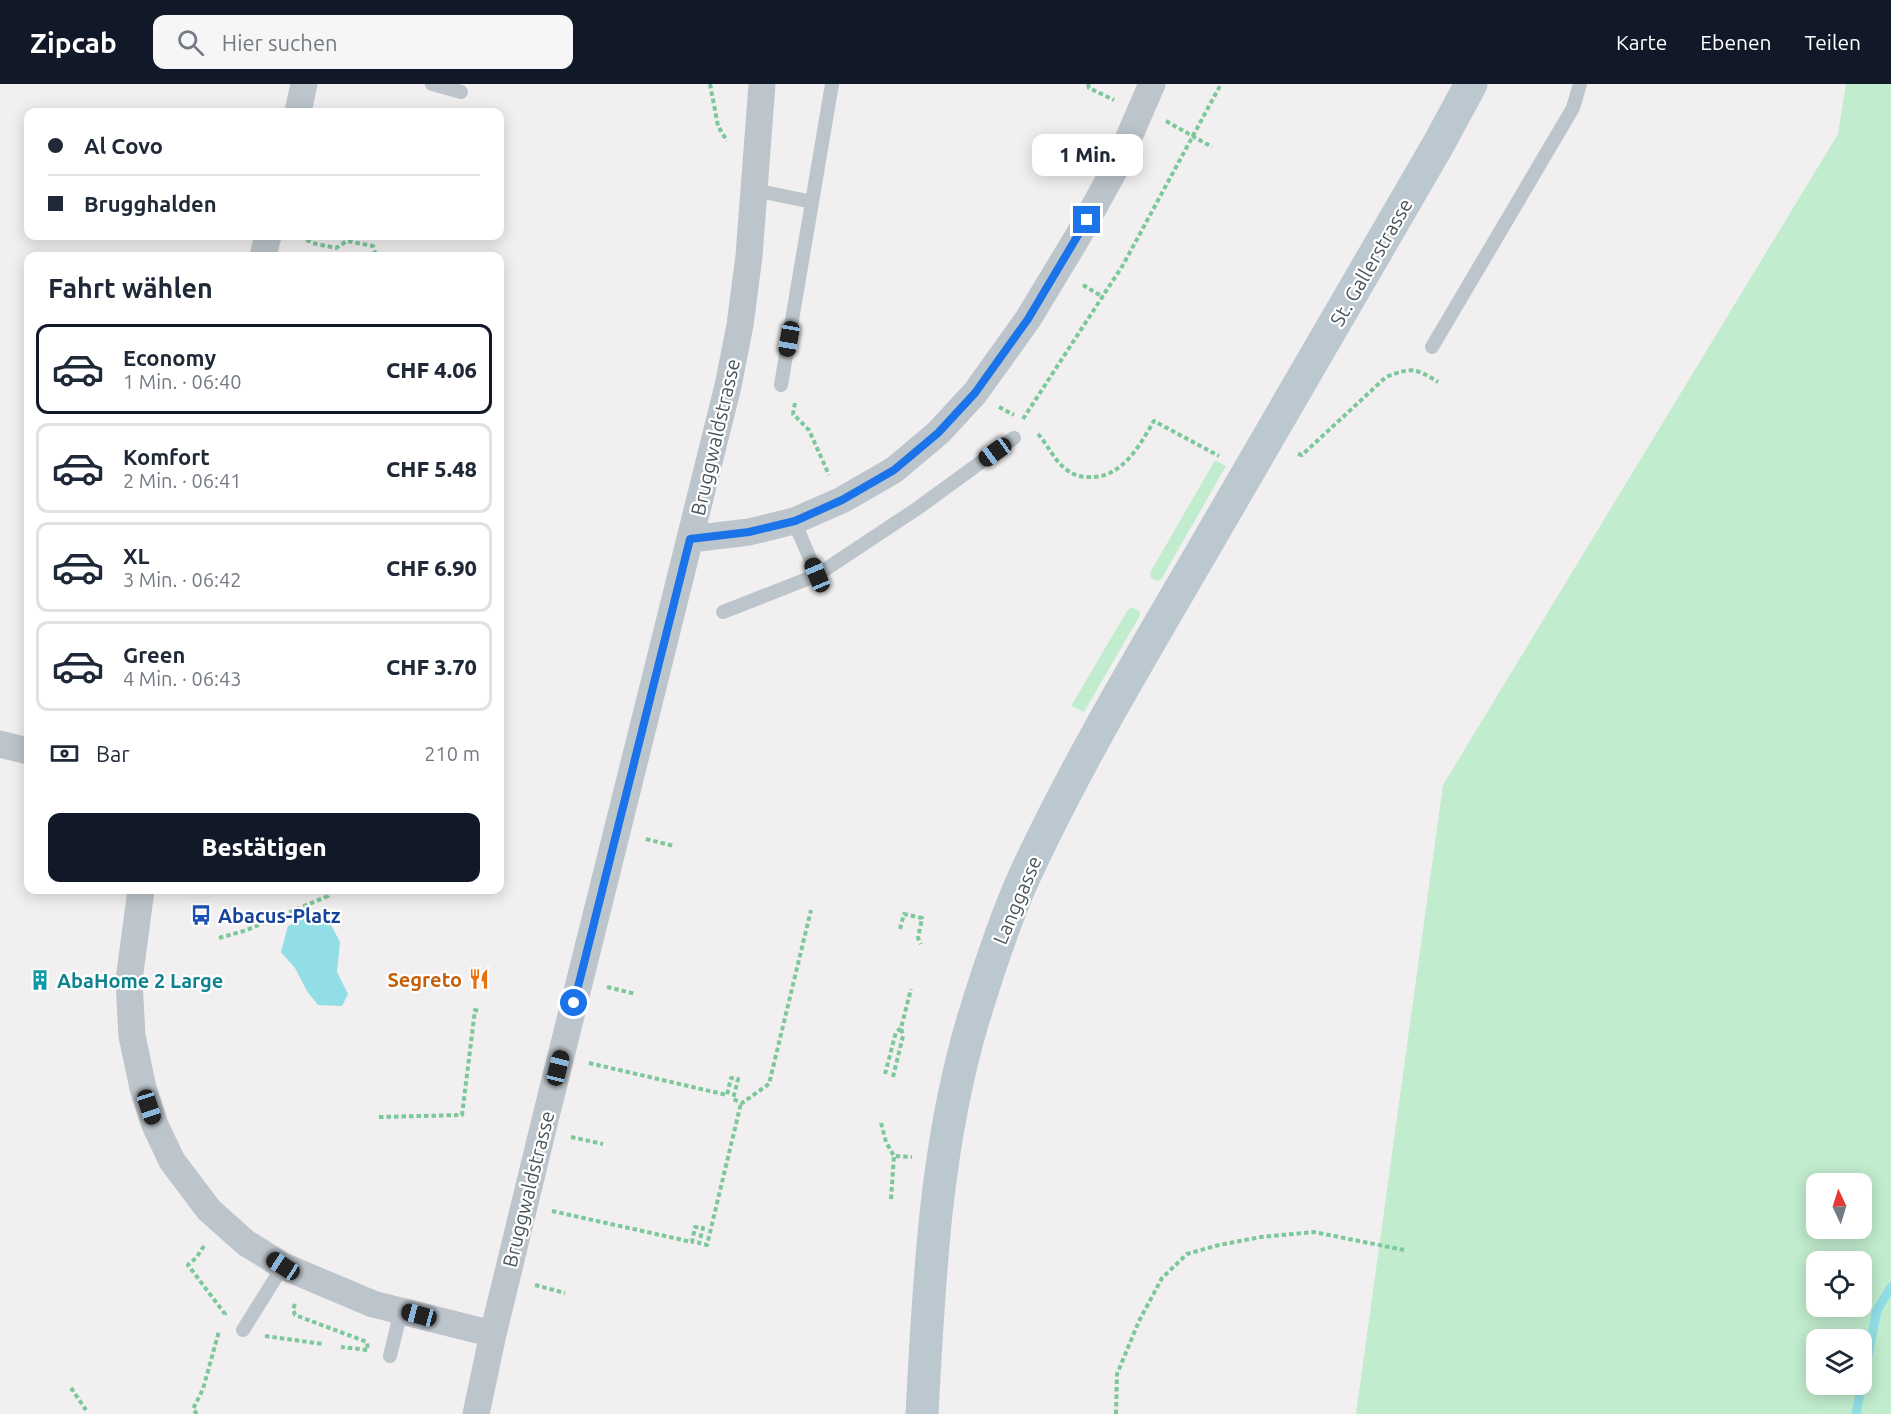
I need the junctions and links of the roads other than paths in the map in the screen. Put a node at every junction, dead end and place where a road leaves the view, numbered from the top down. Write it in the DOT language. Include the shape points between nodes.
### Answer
graph roads {
  1 [pos="304,84"];
  2 [pos="432,84"];
  3 [pos="762,84"];
  4 [pos="832,84"];
  5 [pos="1152,84"];
  6 [pos="1471,84"];
  7 [pos="1580,84"];
  8 [pos="461,92"];
  9 [pos="299,108"];
  10 [pos="754,190"];
  11 [pos="812,202"];
  12 [pos="1432,347"];
  13 [pos="781,385"];
  14 [pos="1014,438"];
  15 [pos="1280,446"];
  16 [pos="795,521"];
  17 [pos="690,539"];
  18 [pos="817,575"];
  19 [pos="723,612"];
  20 [pos="0,744"];
  21 [pos="24,750"];
  22 [pos="140,894"];
  23 [pos="283,1266"];
  24 [pos="401,1311"];
  25 [pos="243,1330"];
  26 [pos="493,1334"];
  27 [pos="390,1356"];
  28 [pos="476,1414"];
  29 [pos="922,1414"];
  1 -- 9 [label="street"];
  2 -- 8 [label="lane"];
  3 -- 10 [label="street, Bruggwaldstrasse"];
  4 -- 11 [label="lane"];
  5 -- 16 [label="street" via="1116,167 1077,238 1028,319 975,393 938,433 894,470"];
  6 -- 15 [label="main road, St. Gallerstrasse"];
  7 -- 12 [label="lane" via="1574,108"];
  10 -- 11 [label="lane"];
  10 -- 17 [label="street, Bruggwaldstrasse" via="740,325"];
  11 -- 13 [label="lane"];
  14 -- 18 [label="lane"];
  15 -- 29 [label="main road, Langgasse" via="1127,683 1061,802 995,951 972,1022 943,1161 927,1310"];
  16 -- 17 [label="street" via="749,532"];
  16 -- 18 [label="lane"];
  17 -- 26 [label="street, Bruggwaldstrasse"];
  18 -- 19 [label="lane"];
  20 -- 21 [label="street"];
  22 -- 23 [label="street" via="129,980 132,1036 155,1125 172,1161 209,1209 246,1243"];
  23 -- 24 [label="street" via="359,1299"];
  23 -- 25 [label="lane"];
  24 -- 26 [label="street"];
  24 -- 27 [label="lane"];
  26 -- 28 [label="street, Bruggwaldstrasse"];
}
